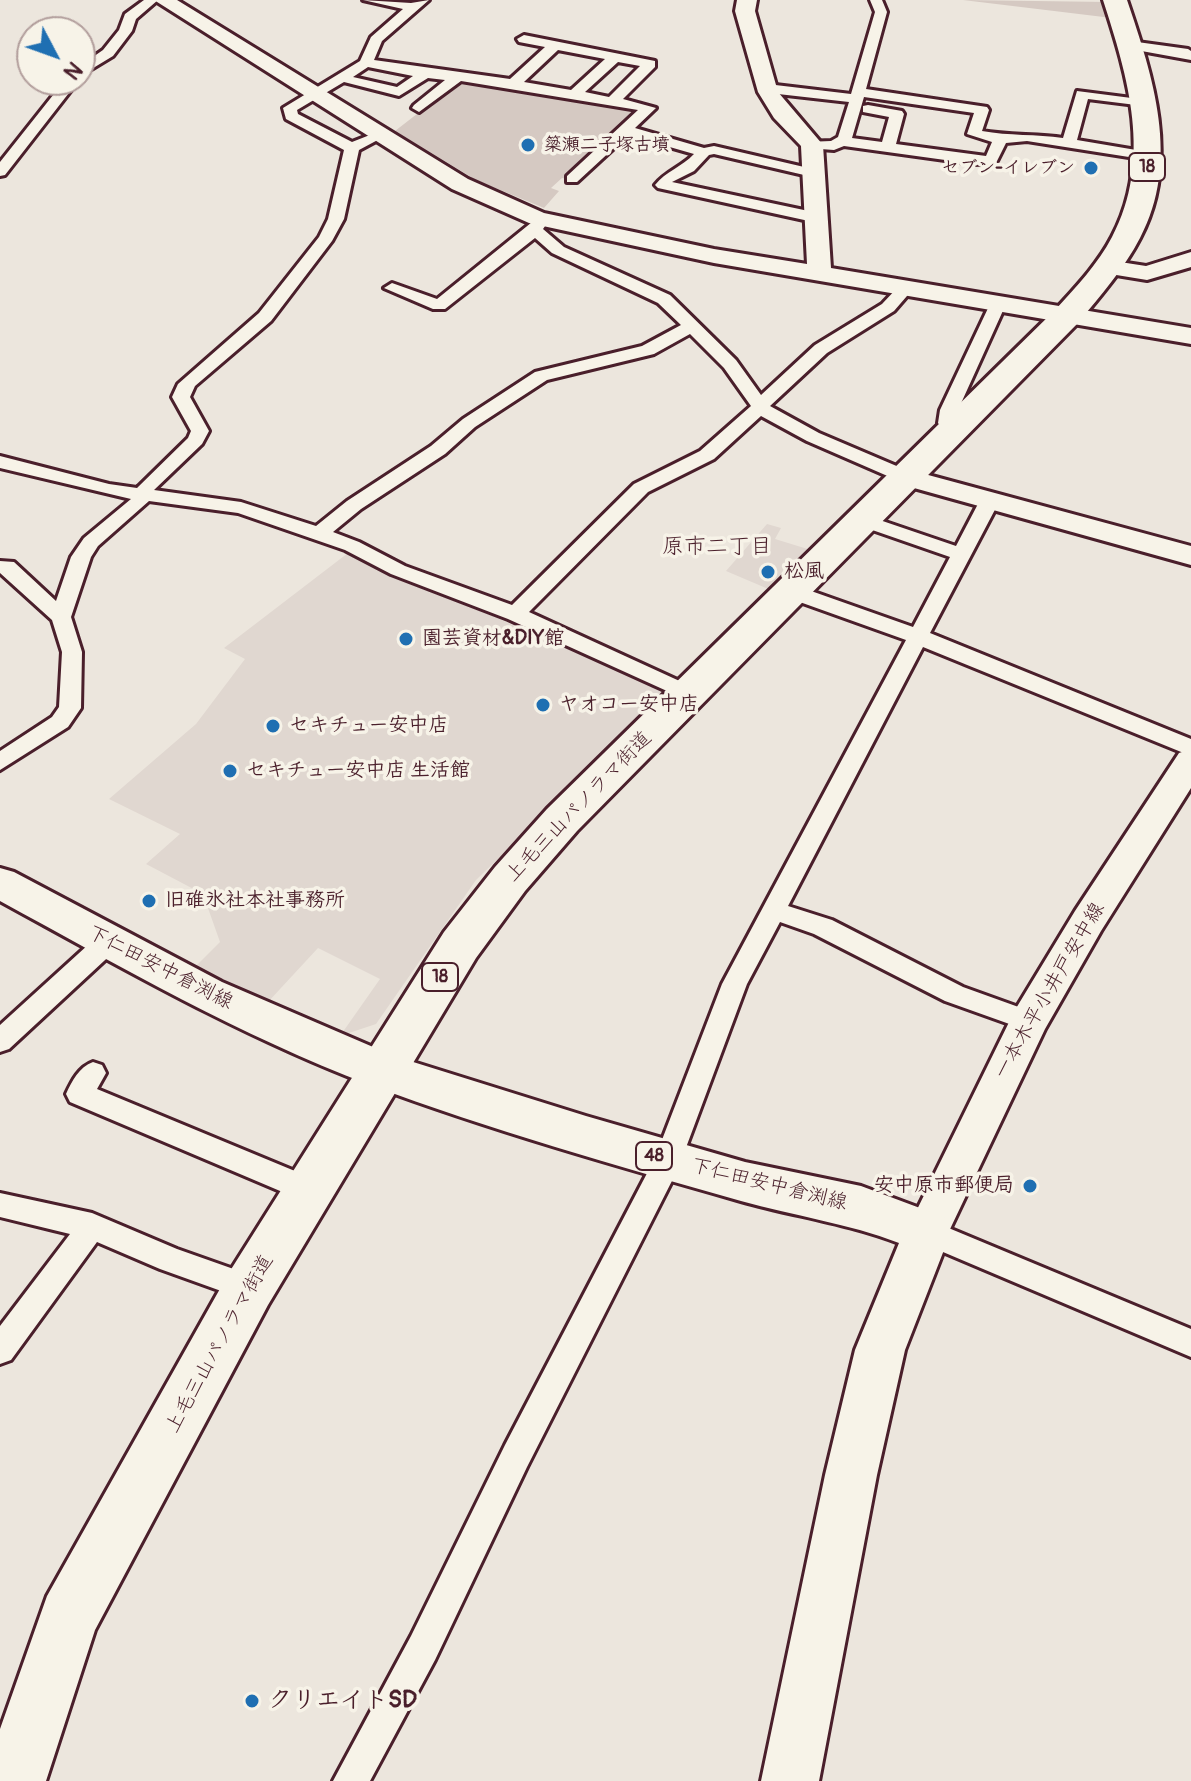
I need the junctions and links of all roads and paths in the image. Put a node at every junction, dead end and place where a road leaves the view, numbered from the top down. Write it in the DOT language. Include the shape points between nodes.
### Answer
graph roads {
  1 [pos="152,0"];
  2 [pos="164,0"];
  3 [pos="369,0"];
  4 [pos="747,0"];
  5 [pos="876,0"];
  6 [pos="1115,0"];
  7 [pos="418,4"];
  8 [pos="524,39"];
  9 [pos="555,45"];
  10 [pos="1130,45"];
  11 [pos="1191,56"];
  12 [pos="615,57"];
  13 [pos="96,61"];
  14 [pos="366,63"];
  15 [pos="425,74"];
  16 [pos="458,76"];
  17 [pos="349,80"];
  18 [pos="369,85"];
  19 [pos="512,85"];
  20 [pos="767,88"];
  21 [pos="313,94"];
  22 [pos="59,96"];
  23 [pos="573,96"];
  24 [pos="858,99"];
  25 [pos="612,102"];
  26 [pos="1147,104"];
  27 [pos="336,108"];
  28 [pos="419,108"];
  29 [pos="625,130"];
  30 [pos="380,135"];
  31 [pos="1000,139"];
  32 [pos="841,141"];
  33 [pos="1069,143"];
  34 [pos="812,145"];
  35 [pos="352,148"];
  36 [pos="888,148"];
  37 [pos="704,152"];
  38 [pos="1148,156"];
  39 [pos="0,172"];
  40 [pos="817,174"];
  41 [pos="572,179"];
  42 [pos="818,218"];
  43 [pos="538,225"];
  44 [pos="1191,259"];
  45 [pos="1107,267"];
  46 [pos="818,273"];
  47 [pos="392,288"];
  48 [pos="905,289"];
  49 [pos="998,304"];
  50 [pos="1067,316"];
  51 [pos="691,326"];
  52 [pos="1191,336"];
  53 [pos="762,409"];
  54 [pos="957,426"];
  55 [pos="0,462"];
  56 [pos="906,477"];
  57 [pos="143,495"];
  58 [pos="989,502"];
  59 [pos="862,520"];
  60 [pos="319,534"];
  61 [pos="961,554"];
  62 [pos="1191,556"];
  63 [pos="0,567"];
  64 [pos="790,591"];
  65 [pos="515,614"];
  66 [pos="61,617"];
  67 [pos="917,636"];
  68 [pos="689,694"];
  69 [pos="1191,748"];
  70 [pos="1191,761"];
  71 [pos="0,762"];
  72 [pos="0,883"];
  73 [pos="773,910"];
  74 [pos="109,941"];
  75 [pos="1029,1021"];
  76 [pos="0,1041"];
  77 [pos="383,1071"];
  78 [pos="93,1073"];
  79 [pos="668,1161"];
  80 [pos="309,1190"];
  81 [pos="0,1205"];
  82 [pos="92,1226"];
  83 [pos="927,1232"];
  84 [pos="249,1288"];
  85 [pos="1191,1343"];
  86 [pos="0,1350"];
  87 [pos="14,1781"];
  88 [pos="351,1781"];
  89 [pos="790,1781"];
  1 -- 13 [label="street" via="130,17 125,31"];
  2 -- 21 [label="street"];
  3 -- 7 [label="street"];
  4 -- 20 [label="street" via="745,11"];
  5 -- 24 [label="street" via="881,12"];
  6 -- 10 [label="highway, 上毛三山パノラマ街道 / 18"];
  7 -- 14 [label="street" via="376,40"];
  8 -- 9 [label="street"];
  9 -- 12 [label="street"];
  9 -- 19 [label="street"];
  10 -- 11 [label="street"];
  10 -- 26 [label="highway, 上毛三山パノラマ街道 / 18"];
  12 -- 23 [label="street"];
  12 -- 25 [label="street" via="650,64"];
  14 -- 15 [label="street"];
  14 -- 21 [label="street"];
  15 -- 16 [label="street"];
  15 -- 18 [label="street" via="399,92"];
  16 -- 19 [label="street"];
  16 -- 28 [label="street"];
  17 -- 18 [label="street"];
  18 -- 27 [label="street"];
  19 -- 23 [label="street"];
  20 -- 24 [label="street"];
  20 -- 34 [label="street"];
  21 -- 27 [label="street"];
  21 -- 35 [label="street" via="290,108 291,116"];
  22 -- 39 [label="street"];
  23 -- 25 [label="street"];
  24 -- 31 [label="street" via="982,110 974,134"];
  24 -- 32 [label="street"];
  24 -- 36 [label="street" via="897,114"];
  25 -- 29 [label="street" via="649,108"];
  26 -- 33 [label="street" via="1082,94"];
  26 -- 38 [label="highway, 上毛三山パノラマ街道 / 18"];
  27 -- 30 [label="street"];
  29 -- 37 [label="street"];
  29 -- 41 [label="street"];
  30 -- 35 [label="street"];
  30 -- 43 [label="street"];
  31 -- 33 [label="street"];
  31 -- 36 [label="street" via="991,160"];
  32 -- 34 [label="street"];
  32 -- 36 [label="street"];
  33 -- 38 [label="street"];
  34 -- 40 [label="street"];
  35 -- 57 [label="street" via="336,219 326,238 265,317 187,384 181,397 200,431"];
  37 -- 40 [label="street"];
  37 -- 42 [label="street" via="663,185"];
  38 -- 45 [label="highway, 上毛三山パノラマ街道 / 18" via="1134,220"];
  40 -- 42 [label="street"];
  42 -- 46 [label="street"];
  43 -- 46 [label="street"];
  43 -- 47 [label="street" via="439,305"];
  43 -- 51 [label="street" via="558,250 664,299"];
  44 -- 45 [label="street" via="1147,273"];
  45 -- 50 [label="highway, 上毛三山パノラマ街道 / 18"];
  46 -- 48 [label="street"];
  48 -- 49 [label="street"];
  48 -- 53 [label="street" via="896,303 821,349"];
  49 -- 50 [label="street"];
  49 -- 54 [label="street" via="949,410 947,423"];
  50 -- 52 [label="street"];
  50 -- 54 [label="highway, 上毛三山パノラマ街道 / 18"];
  51 -- 53 [label="street" via="730,364"];
  51 -- 60 [label="street" via="648,350 541,376"];
  53 -- 56 [label="street"];
  53 -- 65 [label="street" via="707,455 641,488"];
  54 -- 56 [label="highway, 上毛三山パノラマ街道 / 18"];
  55 -- 57 [label="street"];
  56 -- 58 [label="street"];
  56 -- 59 [label="highway, 上毛三山パノラマ街道 / 18"];
  57 -- 60 [label="street" via="241,508"];
  57 -- 66 [label="street" via="91,542"];
  58 -- 61 [label="street"];
  58 -- 62 [label="street"];
  59 -- 61 [label="street"];
  59 -- 64 [label="highway, 上毛三山パノラマ街道 / 18"];
  60 -- 65 [label="street"];
  61 -- 67 [label="street"];
  63 -- 66 [label="street" via="7,566"];
  64 -- 67 [label="street"];
  64 -- 68 [label="highway, 上毛三山パノラマ街道 / 18"];
  65 -- 68 [label="street"];
  66 -- 71 [label="street" via="72,652 70,708 60,722"];
  67 -- 69 [label="street"];
  67 -- 73 [label="street"];
  68 -- 77 [label="highway, 上毛三山パノラマ街道 / 18" via="510,879 460,945"];
  70 -- 75 [label="street, 一本木平小井戸安中線"];
  72 -- 74 [label="main road, 下仁田安中倉渕線 / 48"];
  73 -- 75 [label="street" via="823,927 954,994"];
  73 -- 79 [label="street" via="735,984"];
  74 -- 76 [label="street"];
  74 -- 77 [label="main road, 下仁田安中倉渕線 / 48" via="207,994"];
  75 -- 83 [label="street, 一本木平小井戸安中線"];
  77 -- 79 [label="main road, 下仁田安中倉渕線 / 48"];
  77 -- 80 [label="highway, 上毛三山パノラマ街道 / 18"];
  78 -- 80 [label="street" via="79,1094"];
  79 -- 83 [label="main road, 下仁田安中倉渕線 / 48" via="861,1207"];
  79 -- 88 [label="street"];
  80 -- 84 [label="highway, 上毛三山パノラマ街道 / 18"];
  81 -- 82 [label="street"];
  82 -- 84 [label="street"];
  82 -- 86 [label="street"];
  83 -- 85 [label="street"];
  83 -- 89 [label="main road" via="880,1350"];
  84 -- 87 [label="highway, 上毛三山パノラマ街道 / 18" via="69,1618"];
}
